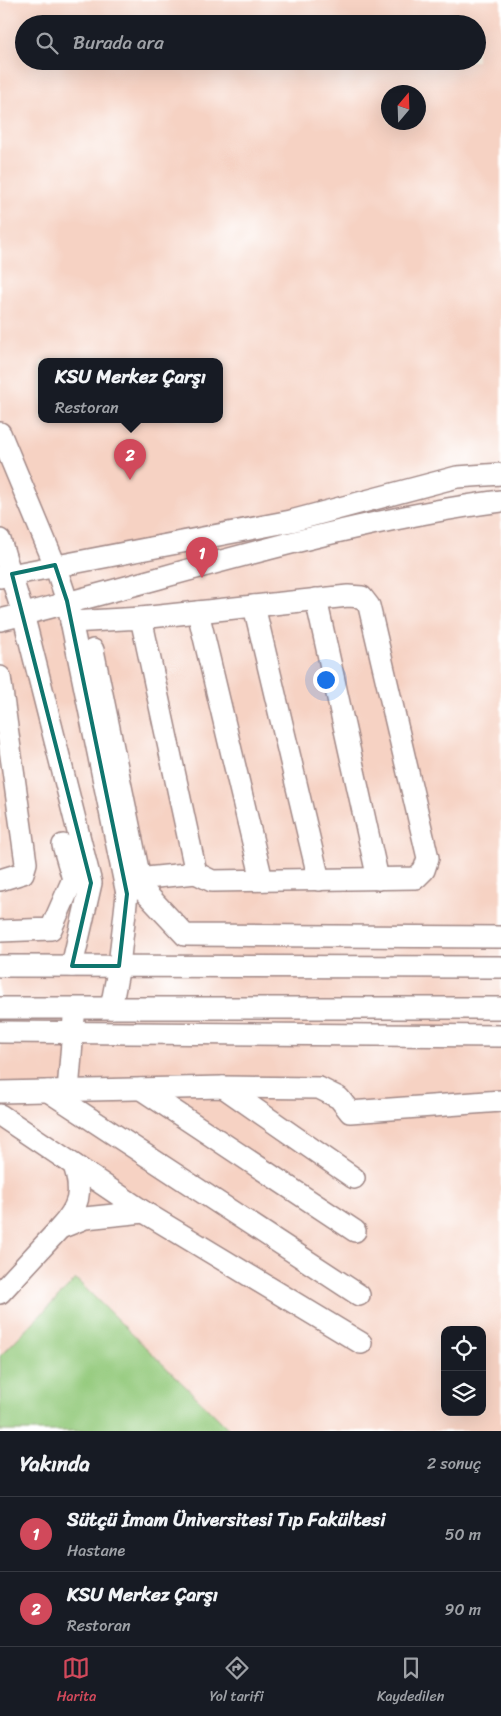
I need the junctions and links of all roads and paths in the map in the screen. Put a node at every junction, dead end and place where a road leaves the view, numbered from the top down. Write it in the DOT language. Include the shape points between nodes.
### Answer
graph roads {
  1 [pos="0,433"];
  2 [pos="501,474"];
  3 [pos="501,502"];
  4 [pos="0,540"];
  5 [pos="55,565"];
  6 [pos="6,576"];
  7 [pos="316,599"];
  8 [pos="67,601"];
  9 [pos="254,606"];
  10 [pos="198,612"];
  11 [pos="23,614"];
  12 [pos="141,618"];
  13 [pos="0,620"];
  14 [pos="71,622"];
  15 [pos="93,650"];
  16 [pos="0,677"];
  17 [pos="63,845"];
  18 [pos="196,873"];
  19 [pos="378,878"];
  20 [pos="132,879"];
  21 [pos="0,880"];
  22 [pos="262,880"];
  23 [pos="319,880"];
  24 [pos="0,931"];
  25 [pos="501,937"];
  26 [pos="0,966"];
  27 [pos="72,966"];
  28 [pos="119,966"];
  29 [pos="501,968"];
  30 [pos="0,1008"];
  31 [pos="75,1008"];
  32 [pos="111,1008"];
  33 [pos="501,1008"];
  34 [pos="0,1032"];
  35 [pos="73,1032"];
  36 [pos="501,1036"];
  37 [pos="223,1087"];
  38 [pos="140,1089"];
  39 [pos="58,1091"];
  40 [pos="0,1092"];
  41 [pos="501,1102"];
  42 [pos="0,1115"];
  43 [pos="74,1165"];
  44 [pos="354,1178"];
  45 [pos="144,1212"];
  46 [pos="60,1228"];
  47 [pos="355,1231"];
  48 [pos="0,1293"];
  49 [pos="359,1295"];
  50 [pos="361,1343"];
  1 -- 5 [label="street"];
  2 -- 5 [label="street" via="457,477 291,520"];
  3 -- 8 [label="street" via="453,508 303,541"];
  4 -- 6 [label="street"];
  5 -- 6 [label="street"];
  5 -- 8 [label="street"];
  6 -- 11 [label="street"];
  7 -- 9 [label="street"];
  7 -- 19 [label="street"];
  7 -- 19 [label="street" via="362,597 369,606 428,858 424,870 416,878"];
  8 -- 11 [label="street"];
  8 -- 14 [label="street"];
  9 -- 10 [label="street"];
  9 -- 23 [label="street"];
  10 -- 12 [label="street"];
  10 -- 22 [label="street"];
  11 -- 13 [label="street"];
  11 -- 27 [label="street" via="91,883"];
  12 -- 14 [label="street"];
  12 -- 18 [label="street"];
  14 -- 20 [label="street"];
  15 -- 20 [label="street"];
  16 -- 21 [label="street" via="26,863 23,873"];
  17 -- 24 [label="street" via="73,879 51,929"];
  18 -- 20 [label="street"];
  18 -- 22 [label="street" via="212,881"];
  19 -- 23 [label="street"];
  20 -- 25 [label="street" via="185,935"];
  20 -- 28 [label="street" via="127,894"];
  22 -- 23 [label="street"];
  26 -- 27 [label="street"];
  27 -- 28 [label="street"];
  28 -- 29 [label="street"];
  28 -- 32 [label="street"];
  30 -- 31 [label="street"];
  31 -- 32 [label="street"];
  31 -- 35 [label="street"];
  32 -- 33 [label="street"];
  34 -- 35 [label="street"];
  35 -- 36 [label="street"];
  35 -- 39 [label="street"];
  37 -- 38 [label="street"];
  37 -- 41 [label="street" via="319,1088 338,1098 350,1112"];
  37 -- 44 [label="street"];
  38 -- 39 [label="street"];
  38 -- 47 [label="street"];
  39 -- 40 [label="street"];
  39 -- 49 [label="street"];
  42 -- 43 [label="street"];
  43 -- 45 [label="street"];
  43 -- 46 [label="street" via="79,1180 75,1212"];
  45 -- 46 [label="street" via="85,1218"];
  45 -- 50 [label="street"];
  46 -- 48 [label="street"];
}
